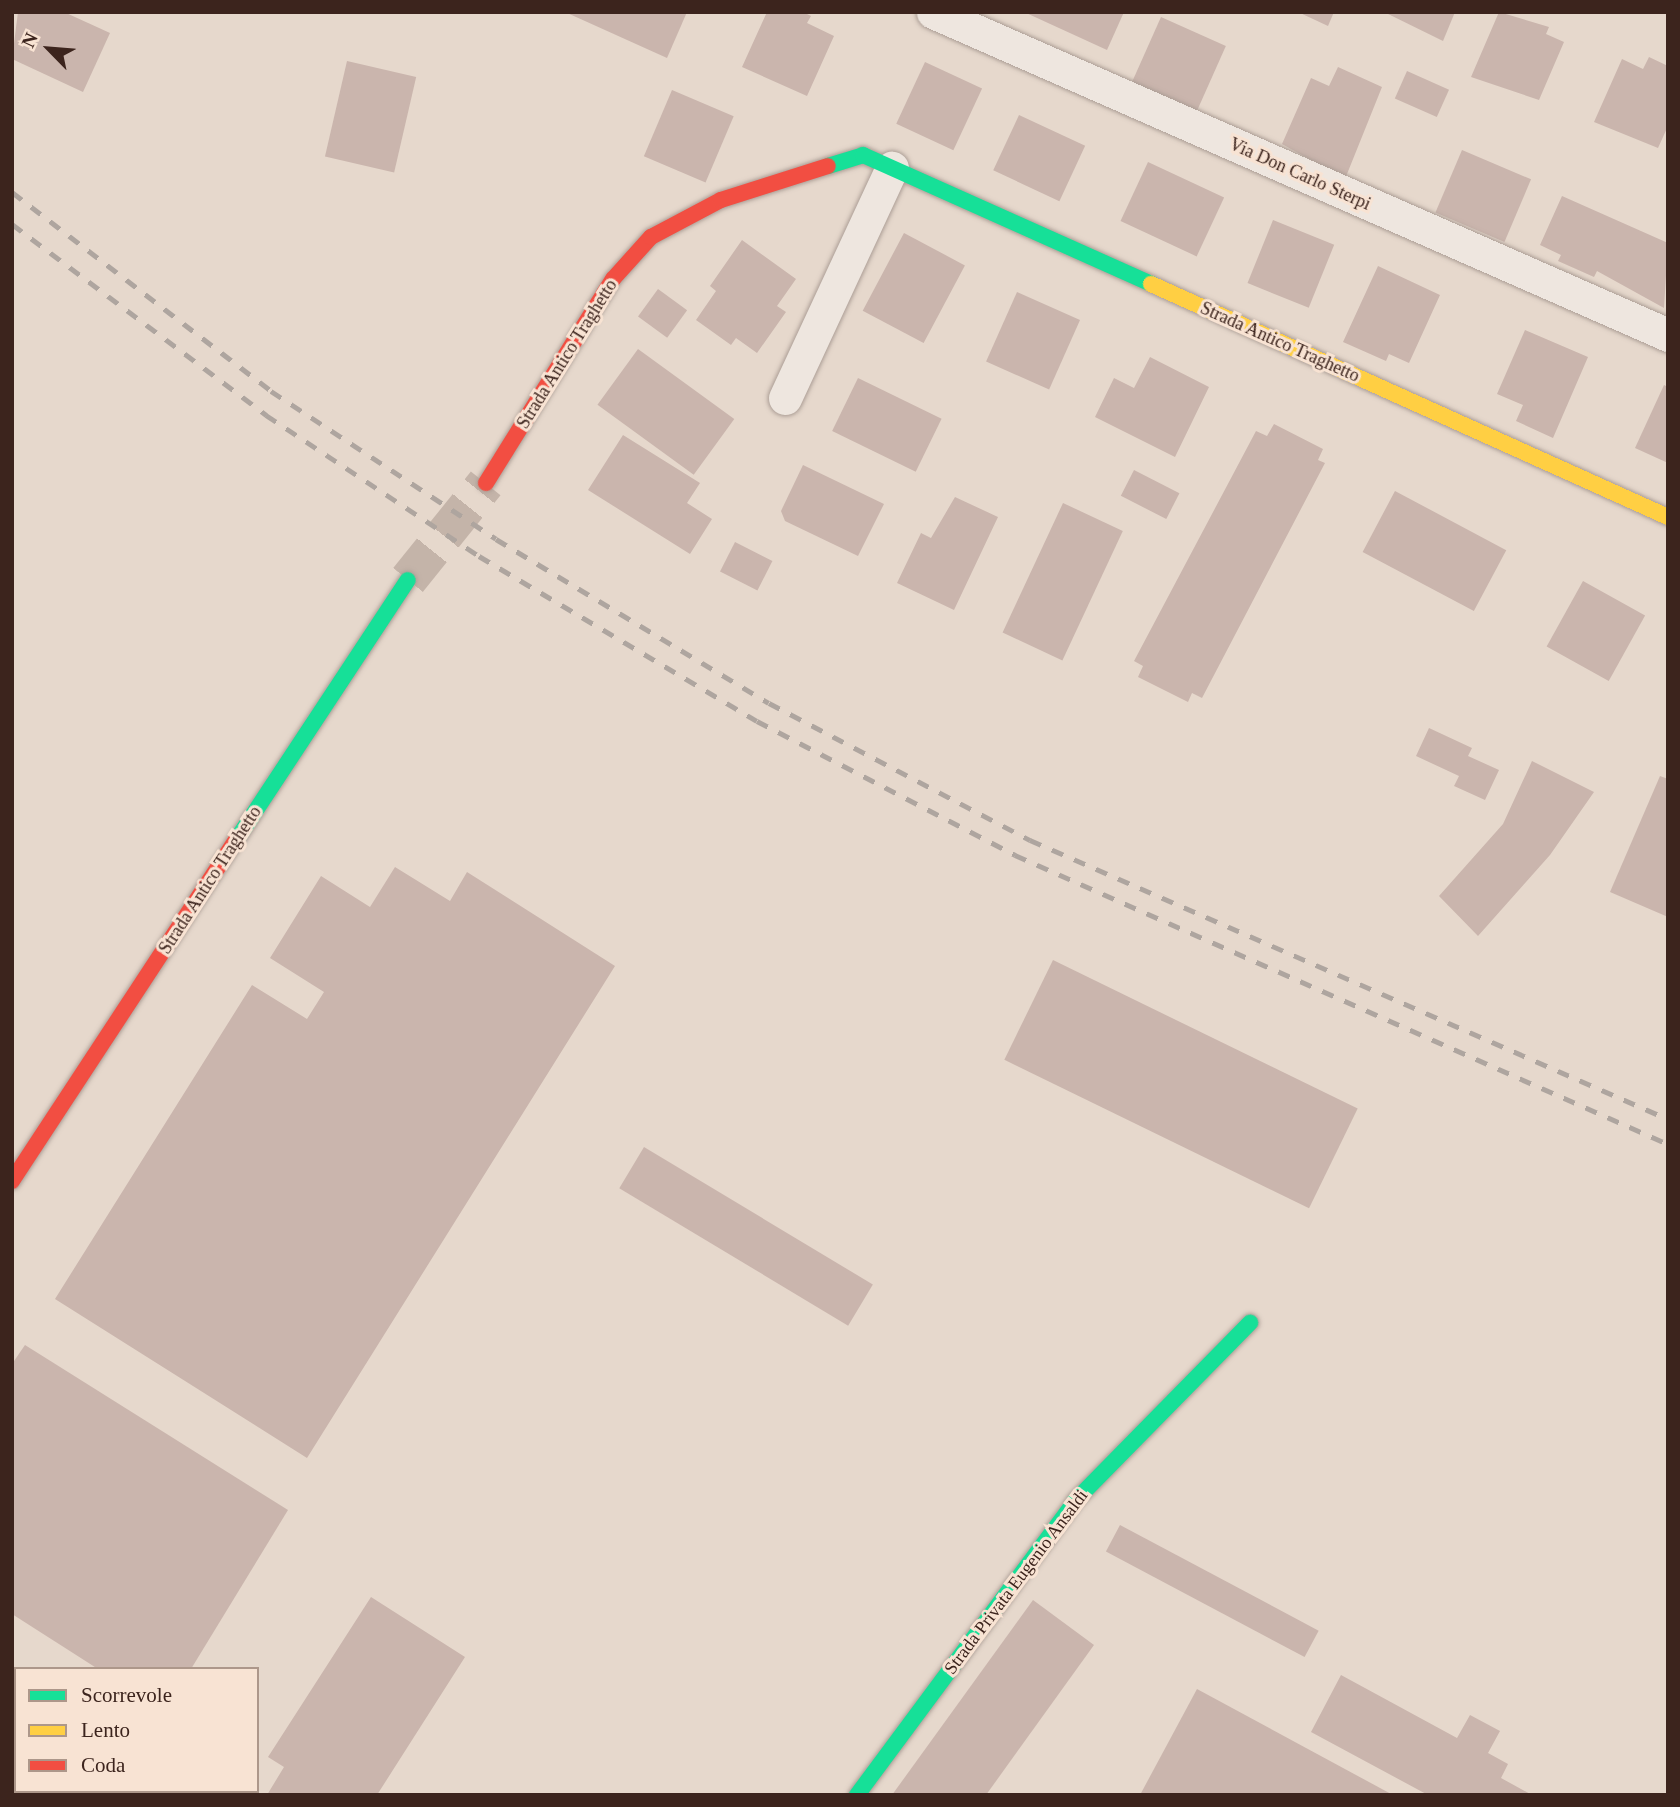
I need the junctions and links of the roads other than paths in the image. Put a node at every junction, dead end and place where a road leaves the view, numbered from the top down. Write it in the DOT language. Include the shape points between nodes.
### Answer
graph roads {
  1 [pos="933,12"];
  2 [pos="892,168"];
  3 [pos="1668,335"];
  4 [pos="785,398"];
  5 [pos="486,483"];
  6 [pos="1668,517"];
  7 [pos="408,580"];
  8 [pos="13,1179"];
  9 [pos="1250,1323"];
  10 [pos="857,1795"];
  1 -- 3 [label="street, Via Don Carlo Sterpi"];
  2 -- 4 [label="street"];
  2 -- 5 [label="street, Strada Antico Traghetto" via="863,155 721,200 651,237 613,279"];
  2 -- 6 [label="street, Strada Antico Traghetto"];
  7 -- 8 [label="street, Strada Antico Traghetto"];
  9 -- 10 [label="street, Strada Privata Eugenio Ansaldi" via="1075,1501"];
}
